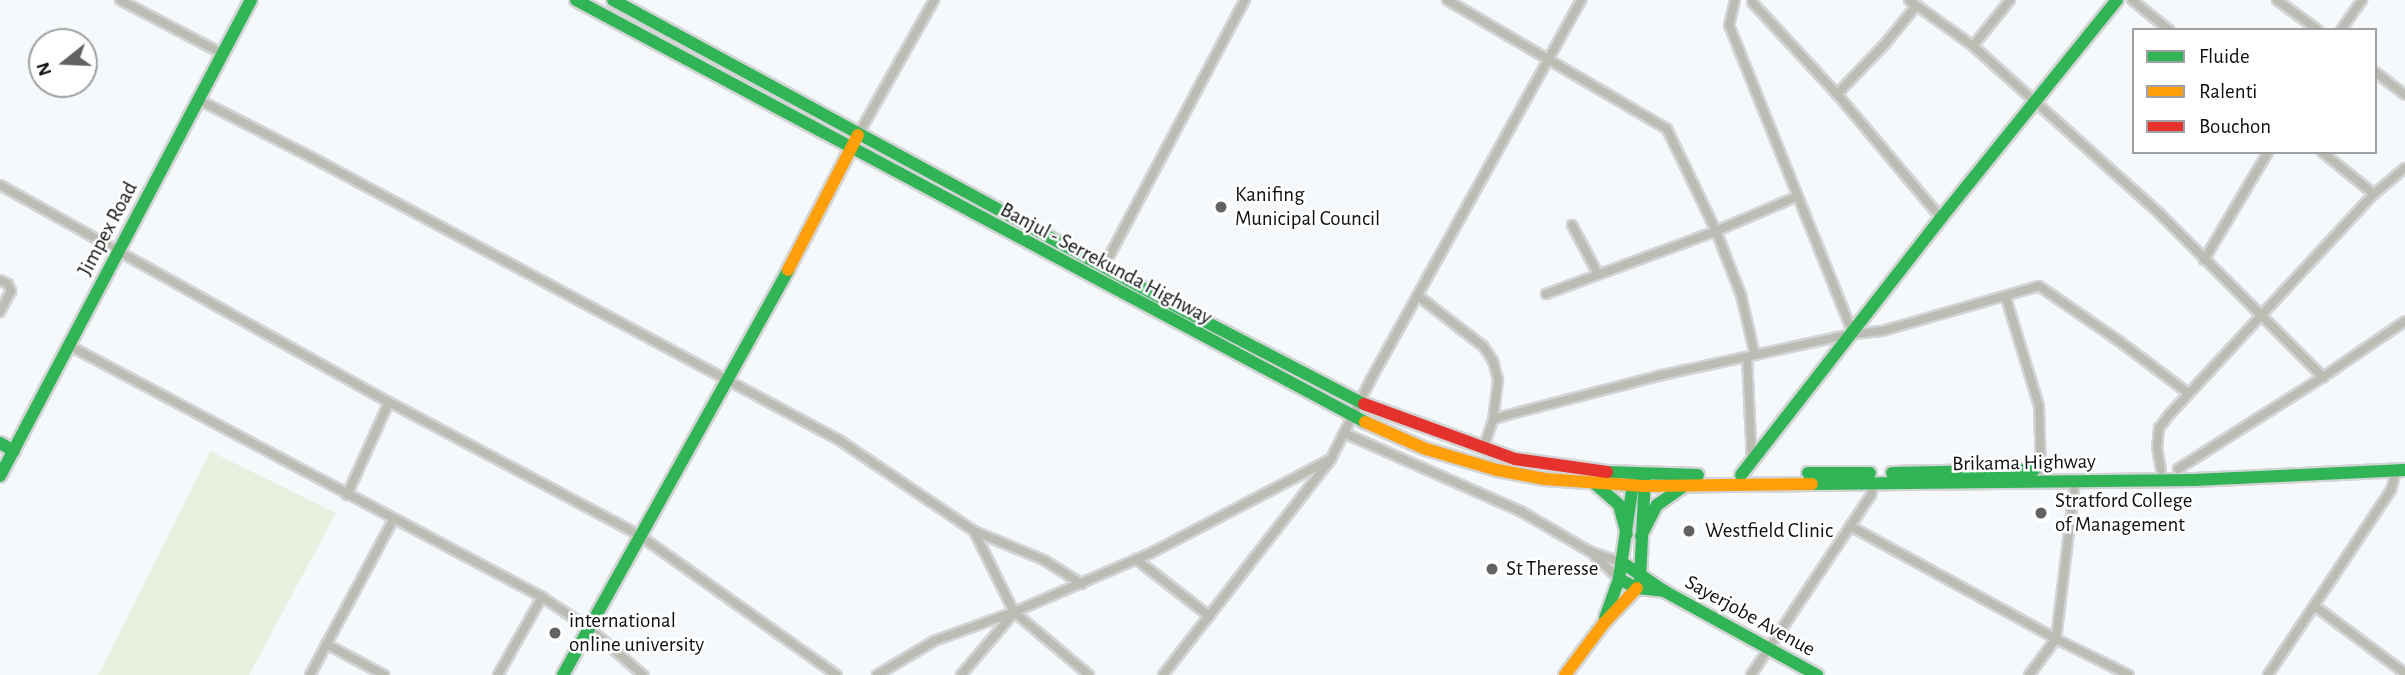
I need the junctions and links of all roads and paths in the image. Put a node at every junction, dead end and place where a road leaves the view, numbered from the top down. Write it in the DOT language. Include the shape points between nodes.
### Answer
graph roads {
  1 [pos="120,0"];
  2 [pos="251,0"];
  3 [pos="576,0"];
  4 [pos="613,0"];
  5 [pos="934,0"];
  6 [pos="1245,0"];
  7 [pos="1447,0"];
  8 [pos="1581,0"];
  9 [pos="1735,0"];
  10 [pos="1909,0"];
  11 [pos="2010,0"];
  12 [pos="2117,0"];
  13 [pos="2132,0"];
  14 [pos="2277,0"];
  15 [pos="2362,0"];
  16 [pos="1751,1"];
  17 [pos="1916,6"];
  18 [pos="2167,28"];
  19 [pos="2315,28"];
  20 [pos="2341,28"];
  21 [pos="1973,46"];
  22 [pos="223,54"];
  23 [pos="1549,59"];
  24 [pos="2377,73"];
  25 [pos="1837,93"];
  26 [pos="2405,94"];
  27 [pos="197,99"];
  28 [pos="2034,101"];
  29 [pos="858,135"];
  30 [pos="850,150"];
  31 [pos="2267,154"];
  32 [pos="2324,154"];
  33 [pos="2405,168"];
  34 [pos="0,185"];
  35 [pos="2374,194"];
  36 [pos="1798,197"];
  37 [pos="1941,218"];
  38 [pos="1572,226"];
  39 [pos="1716,231"];
  40 [pos="118,251"];
  41 [pos="2204,260"];
  42 [pos="1104,266"];
  43 [pos="1597,272"];
  44 [pos="0,280"];
  45 [pos="1546,294"];
  46 [pos="1418,296"];
  47 [pos="2006,298"];
  48 [pos="0,313"];
  49 [pos="2262,316"];
  50 [pos="2405,321"];
  51 [pos="1853,334"];
  52 [pos="68,345"];
  53 [pos="1751,356"];
  54 [pos="2323,377"];
  55 [pos="724,381"];
  56 [pos="2188,393"];
  57 [pos="389,402"];
  58 [pos="1360,403"];
  59 [pos="1354,417"];
  60 [pos="1493,420"];
  61 [pos="1344,433"];
  62 [pos="0,443"];
  63 [pos="1483,449"];
  64 [pos="14,451"];
  65 [pos="1331,459"];
  66 [pos="2405,460"];
  67 [pos="1752,462"];
  68 [pos="2178,469"];
  69 [pos="2041,470"];
  70 [pos="2161,470"];
  71 [pos="2400,470"];
  72 [pos="1741,475"];
  73 [pos="0,477"];
  74 [pos="1875,478"];
  75 [pos="1639,480"];
  76 [pos="2075,481"];
  77 [pos="1594,483"];
  78 [pos="1686,485"];
  79 [pos="346,495"];
  80 [pos="393,520"];
  81 [pos="1850,526"];
  82 [pos="974,531"];
  83 [pos="1627,534"];
  84 [pos="639,535"];
  85 [pos="1641,536"];
  86 [pos="1589,551"];
  87 [pos="1136,559"];
  88 [pos="1623,563"];
  89 [pos="1642,573"];
  90 [pos="1619,579"];
  91 [pos="1082,584"];
  92 [pos="1637,588"];
  93 [pos="1664,591"];
  94 [pos="542,597"];
  95 [pos="2316,607"];
  96 [pos="1014,612"];
  97 [pos="1209,616"];
  98 [pos="1604,623"];
  99 [pos="589,628"];
  100 [pos="2056,639"];
  101 [pos="326,644"];
  102 [pos="1768,650"];
  103 [pos="2405,673"];
  104 [pos="310,675"];
  105 [pos="384,675"];
  106 [pos="498,675"];
  107 [pos="563,675"];
  108 [pos="643,675"];
  109 [pos="837,675"];
  110 [pos="877,675"];
  111 [pos="961,675"];
  112 [pos="1089,675"];
  113 [pos="1163,675"];
  114 [pos="1565,675"];
  115 [pos="1751,675"];
  116 [pos="1817,675"];
  117 [pos="2029,675"];
  118 [pos="2129,675"];
  119 [pos="2268,675"];
  1 -- 22 [label="street"];
  2 -- 22 [label="main road, Jimpex Road"];
  3 -- 30 [label="main road, Banjul - Serrekunda Highway"];
  4 -- 29 [label="main road, Banjul - Serrekunda Highway"];
  5 -- 29 [label="street"];
  6 -- 42 [label="street"];
  7 -- 23 [label="street"];
  8 -- 23 [label="street"];
  9 -- 36 [label="street" via="1729,25"];
  10 -- 17 [label="street"];
  11 -- 21 [label="street"];
  12 -- 28 [label="main road"];
  13 -- 18 [label="street"];
  14 -- 19 [label="street"];
  15 -- 20 [label="street"];
  16 -- 25 [label="street"];
  17 -- 21 [label="street"];
  17 -- 25 [label="street"];
  21 -- 28 [label="street"];
  22 -- 27 [label="main road, Jimpex Road"];
  23 -- 39 [label="street" via="1667,130"];
  23 -- 46 [label="street"];
  24 -- 26 [label="street"];
  25 -- 37 [label="street"];
  27 -- 40 [label="main road, Jimpex Road"];
  27 -- 55 [label="street"];
  28 -- 37 [label="main road"];
  28 -- 41 [label="street" via="2160,214"];
  29 -- 30 [label="main road"];
  29 -- 42 [label="main road, Banjul - Serrekunda Highway"];
  30 -- 55 [label="main road"];
  30 -- 59 [label="main road, Banjul - Serrekunda Highway"];
  31 -- 41 [label="street"];
  32 -- 35 [label="street"];
  33 -- 35 [label="street"];
  34 -- 40 [label="street"];
  35 -- 49 [label="street"];
  36 -- 39 [label="street"];
  36 -- 51 [label="street"];
  37 -- 51 [label="main road"];
  38 -- 43 [label="street"];
  39 -- 43 [label="street"];
  39 -- 53 [label="street" via="1741,295"];
  40 -- 52 [label="main road, Jimpex Road"];
  40 -- 57 [label="street"];
  41 -- 49 [label="street"];
  42 -- 58 [label="main road, Banjul - Serrekunda Highway"];
  43 -- 45 [label="street"];
  44 -- 48 [label="street" via="11,291"];
  46 -- 58 [label="street"];
  46 -- 60 [label="street" via="1483,346 1493,361 1497,380"];
  47 -- 51 [label="street" via="1882,331"];
  47 -- 56 [label="street" via="2039,286"];
  47 -- 69 [label="street" via="2039,406"];
  49 -- 54 [label="street"];
  49 -- 56 [label="street"];
  50 -- 54 [label="street"];
  51 -- 53 [label="street"];
  51 -- 67 [label="main road"];
  52 -- 64 [label="main road, Jimpex Road"];
  52 -- 79 [label="street"];
  53 -- 60 [label="street"];
  53 -- 67 [label="street"];
  54 -- 68 [label="street"];
  55 -- 82 [label="street" via="839,440"];
  55 -- 84 [label="main road"];
  56 -- 70 [label="street" via="2159,428"];
  57 -- 79 [label="street"];
  57 -- 84 [label="street"];
  58 -- 59 [label="street"];
  58 -- 63 [label="main road, Banjul - Serrekunda Highway"];
  59 -- 61 [label="street"];
  59 -- 77 [label="main road, Banjul - Serrekunda Highway" via="1426,449 1497,470"];
  60 -- 63 [label="street"];
  61 -- 65 [label="street"];
  61 -- 86 [label="street" via="1522,512"];
  62 -- 64 [label="main road"];
  63 -- 75 [label="main road, Banjul - Serrekunda Highway"];
  64 -- 73 [label="main road, Jimpex Road"];
  65 -- 87 [label="street"];
  65 -- 97 [label="street"];
  66 -- 68 [label="main road, Brikama Highway"];
  67 -- 72 [label="main road"];
  68 -- 70 [label="main road, Brikama Highway"];
  69 -- 70 [label="main road, Brikama Highway"];
  69 -- 74 [label="main road, Brikama Highway"];
  71 -- 76 [label="main road, Brikama Highway"];
  71 -- 95 [label="street"];
  72 -- 74 [label="main road, Brikama Highway"];
  72 -- 75 [label="main road, Brikama Highway"];
  74 -- 76 [label="main road, Brikama Highway"];
  74 -- 78 [label="main road, Brikama Highway"];
  74 -- 81 [label="street"];
  75 -- 77 [label="main road, Banjul - Serrekunda Highway"];
  75 -- 78 [label="main road, Brikama Highway"];
  75 -- 83 [label="main road"];
  75 -- 85 [label="main road"];
  76 -- 100 [label="street"];
  77 -- 83 [label="main road" via="1619,505"];
  78 -- 85 [label="main road" via="1657,505"];
  79 -- 80 [label="street"];
  80 -- 94 [label="street"];
  80 -- 101 [label="street"];
  81 -- 100 [label="street"];
  81 -- 102 [label="street"];
  82 -- 91 [label="street" via="1044,560"];
  82 -- 96 [label="street"];
  83 -- 88 [label="main road"];
  84 -- 99 [label="main road"];
  84 -- 109 [label="street"];
  85 -- 89 [label="main road"];
  86 -- 88 [label="street"];
  86 -- 90 [label="street"];
  87 -- 91 [label="street"];
  87 -- 97 [label="street"];
  88 -- 89 [label="main road, Sayerjobe Avenue"];
  88 -- 90 [label="main road"];
  89 -- 92 [label="main road"];
  89 -- 93 [label="main road, Sayerjobe Avenue"];
  90 -- 92 [label="main road, Sayerjobe Avenue"];
  90 -- 98 [label="main road"];
  91 -- 96 [label="street"];
  92 -- 93 [label="main road, Sayerjobe Avenue"];
  92 -- 98 [label="main road"];
  93 -- 102 [label="main road, Sayerjobe Avenue"];
  94 -- 99 [label="street"];
  94 -- 106 [label="street"];
  95 -- 103 [label="street"];
  95 -- 119 [label="street"];
  96 -- 110 [label="street" via="934,641"];
  96 -- 111 [label="street"];
  96 -- 112 [label="street"];
  97 -- 113 [label="street"];
  98 -- 114 [label="main road"];
  99 -- 107 [label="main road"];
  99 -- 108 [label="street"];
  100 -- 117 [label="street"];
  100 -- 118 [label="street"];
  101 -- 104 [label="street"];
  101 -- 105 [label="street"];
  102 -- 115 [label="street"];
  102 -- 116 [label="main road, Sayerjobe Avenue"];
}
